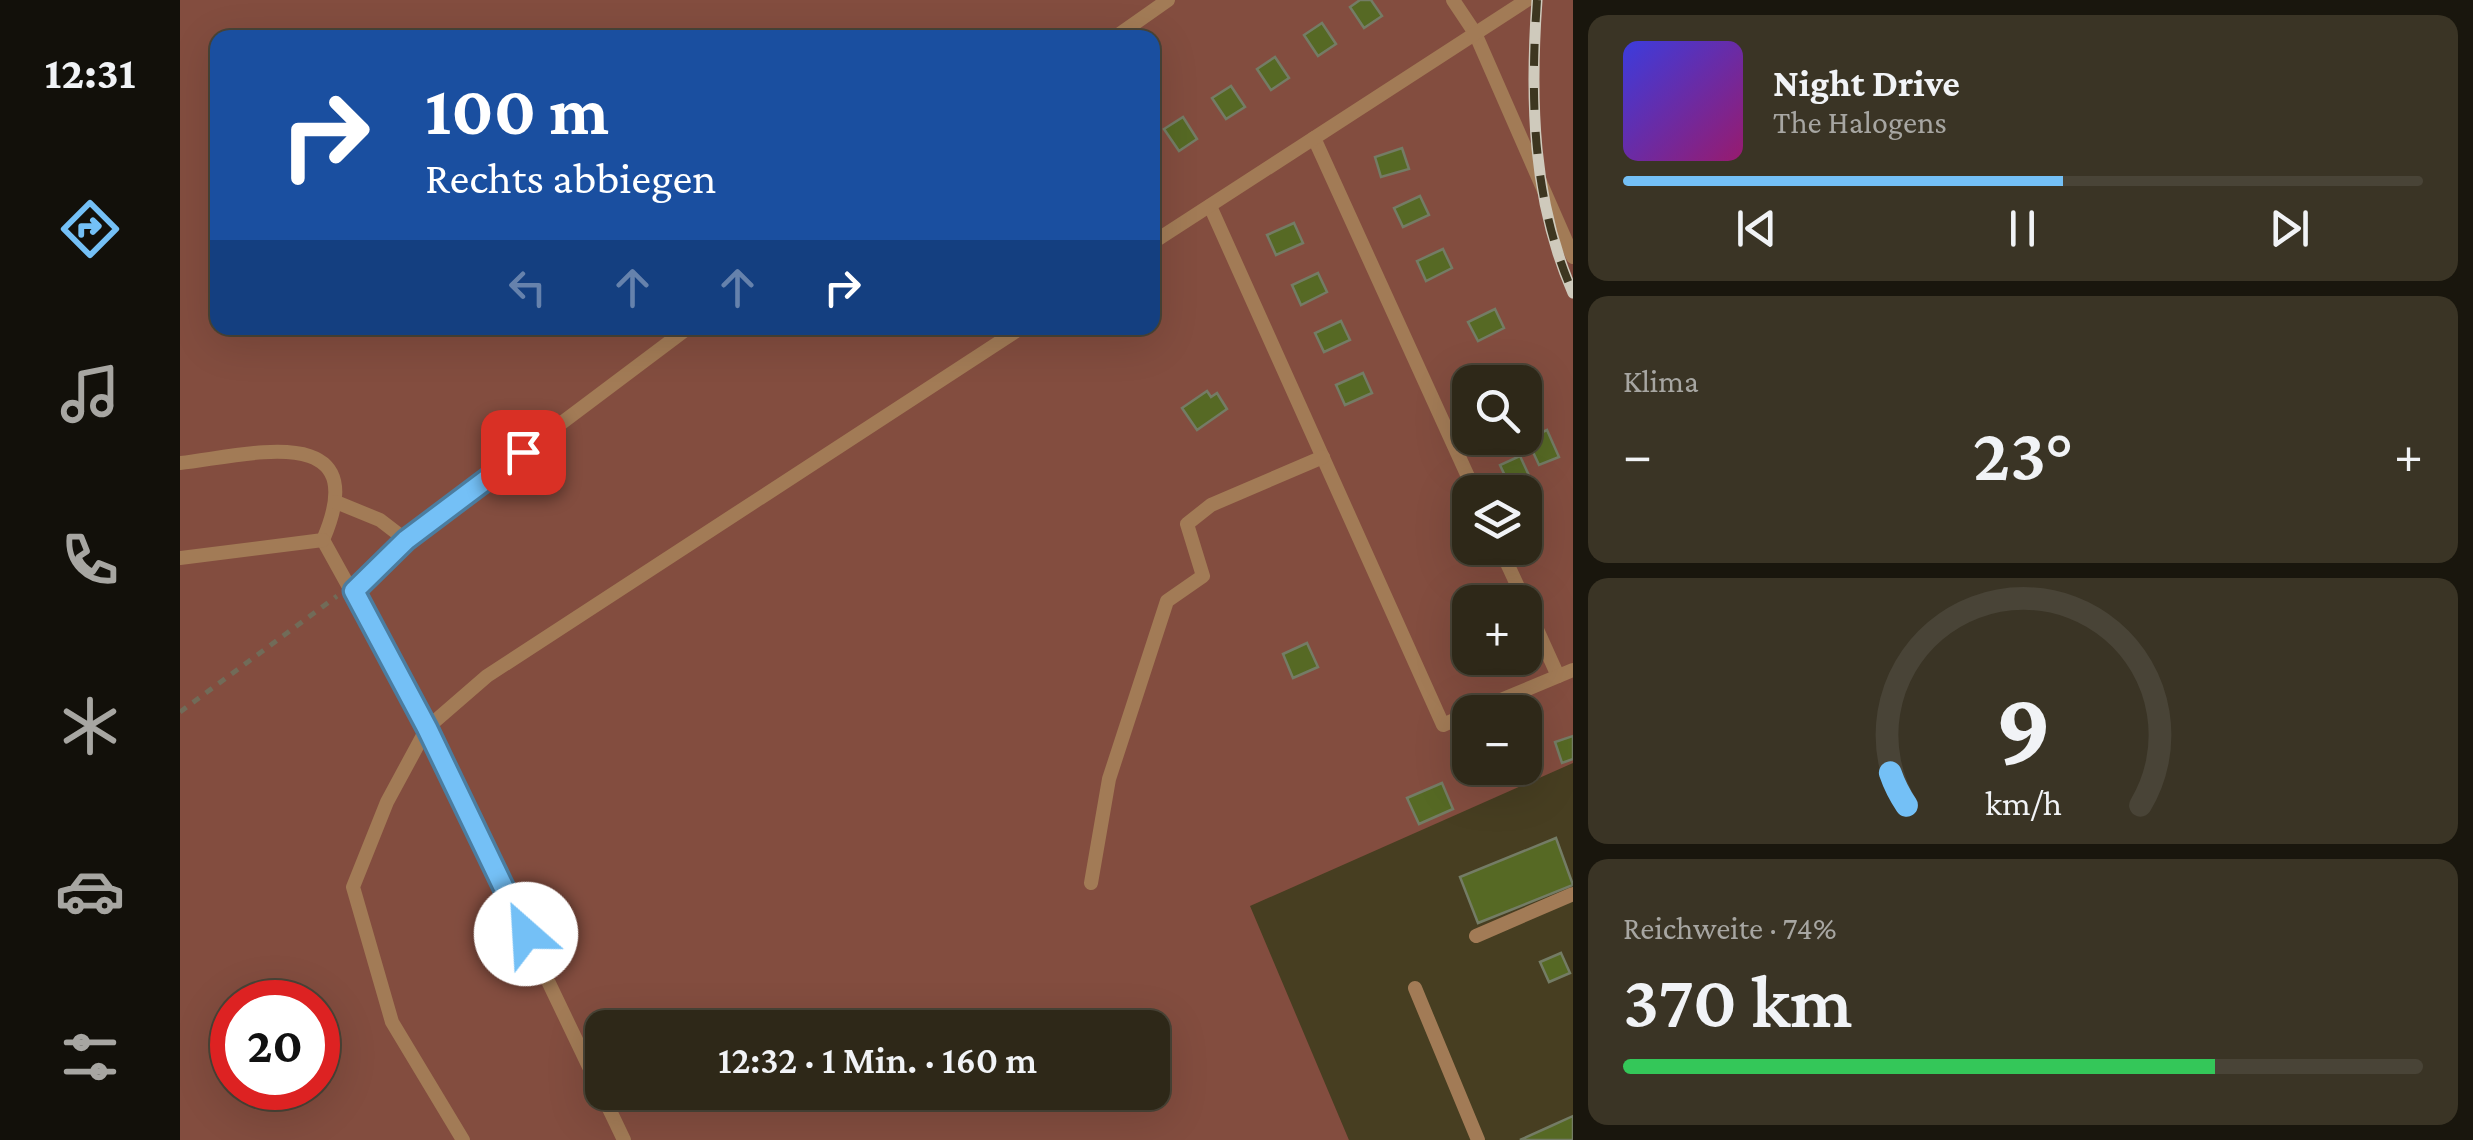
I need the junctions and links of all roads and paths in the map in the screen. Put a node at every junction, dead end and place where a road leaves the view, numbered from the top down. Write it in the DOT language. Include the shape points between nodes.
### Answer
graph roads {
  1 [pos="1168,0"];
  2 [pos="1452,0"];
  3 [pos="1527,0"];
  4 [pos="1125,30"];
  5 [pos="1476,33"];
  6 [pos="1314,138"];
  7 [pos="1210,206"];
  8 [pos="1160,237"];
  9 [pos="1573,257"];
  10 [pos="679,335"];
  11 [pos="1010,335"];
  12 [pos="1323,457"];
  13 [pos="180,463"];
  14 [pos="1467,475"];
  15 [pos="336,502"];
  16 [pos="322,540"];
  17 [pos="406,540"];
  18 [pos="180,558"];
  19 [pos="353,588"];
  20 [pos="1542,641"];
  21 [pos="1573,670"];
  22 [pos="1558,676"];
  23 [pos="1513,695"];
  24 [pos="180,712"];
  25 [pos="1452,721"];
  26 [pos="427,728"];
  27 [pos="1091,883"];
  28 [pos="1573,894"];
  29 [pos="1476,936"];
  30 [pos="1415,988"];
  31 [pos="463,1140"];
  32 [pos="624,1140"];
  33 [pos="1478,1140"];
  1 -- 4 [label="lane"];
  2 -- 5 [label="lane"];
  3 -- 5 [label="lane"];
  5 -- 6 [label="lane"];
  5 -- 9 [label="lane"];
  6 -- 7 [label="lane"];
  6 -- 14 [label="lane"];
  7 -- 8 [label="lane"];
  7 -- 12 [label="lane"];
  10 -- 17 [label="lane"];
  11 -- 26 [label="lane" via="487,676"];
  12 -- 25 [label="lane" via="1443,725"];
  12 -- 27 [label="lane" via="1211,505 1186,524 1203,576 1167,602 1109,779"];
  13 -- 15 [label="lane" via="303,452 320,458 334,476"];
  15 -- 16 [label="lane"];
  15 -- 17 [label="lane" via="380,520"];
  16 -- 18 [label="lane"];
  16 -- 19 [label="lane"];
  17 -- 19 [label="lane"];
  19 -- 24 [label="path"];
  19 -- 26 [label="lane"];
  20 -- 22 [label="lane"];
  21 -- 22 [label="lane"];
  22 -- 23 [label="lane"];
  26 -- 31 [label="lane" via="387,802 353,887 392,1022"];
  26 -- 32 [label="lane"];
  28 -- 29 [label="lane"];
  30 -- 33 [label="lane"];
}
